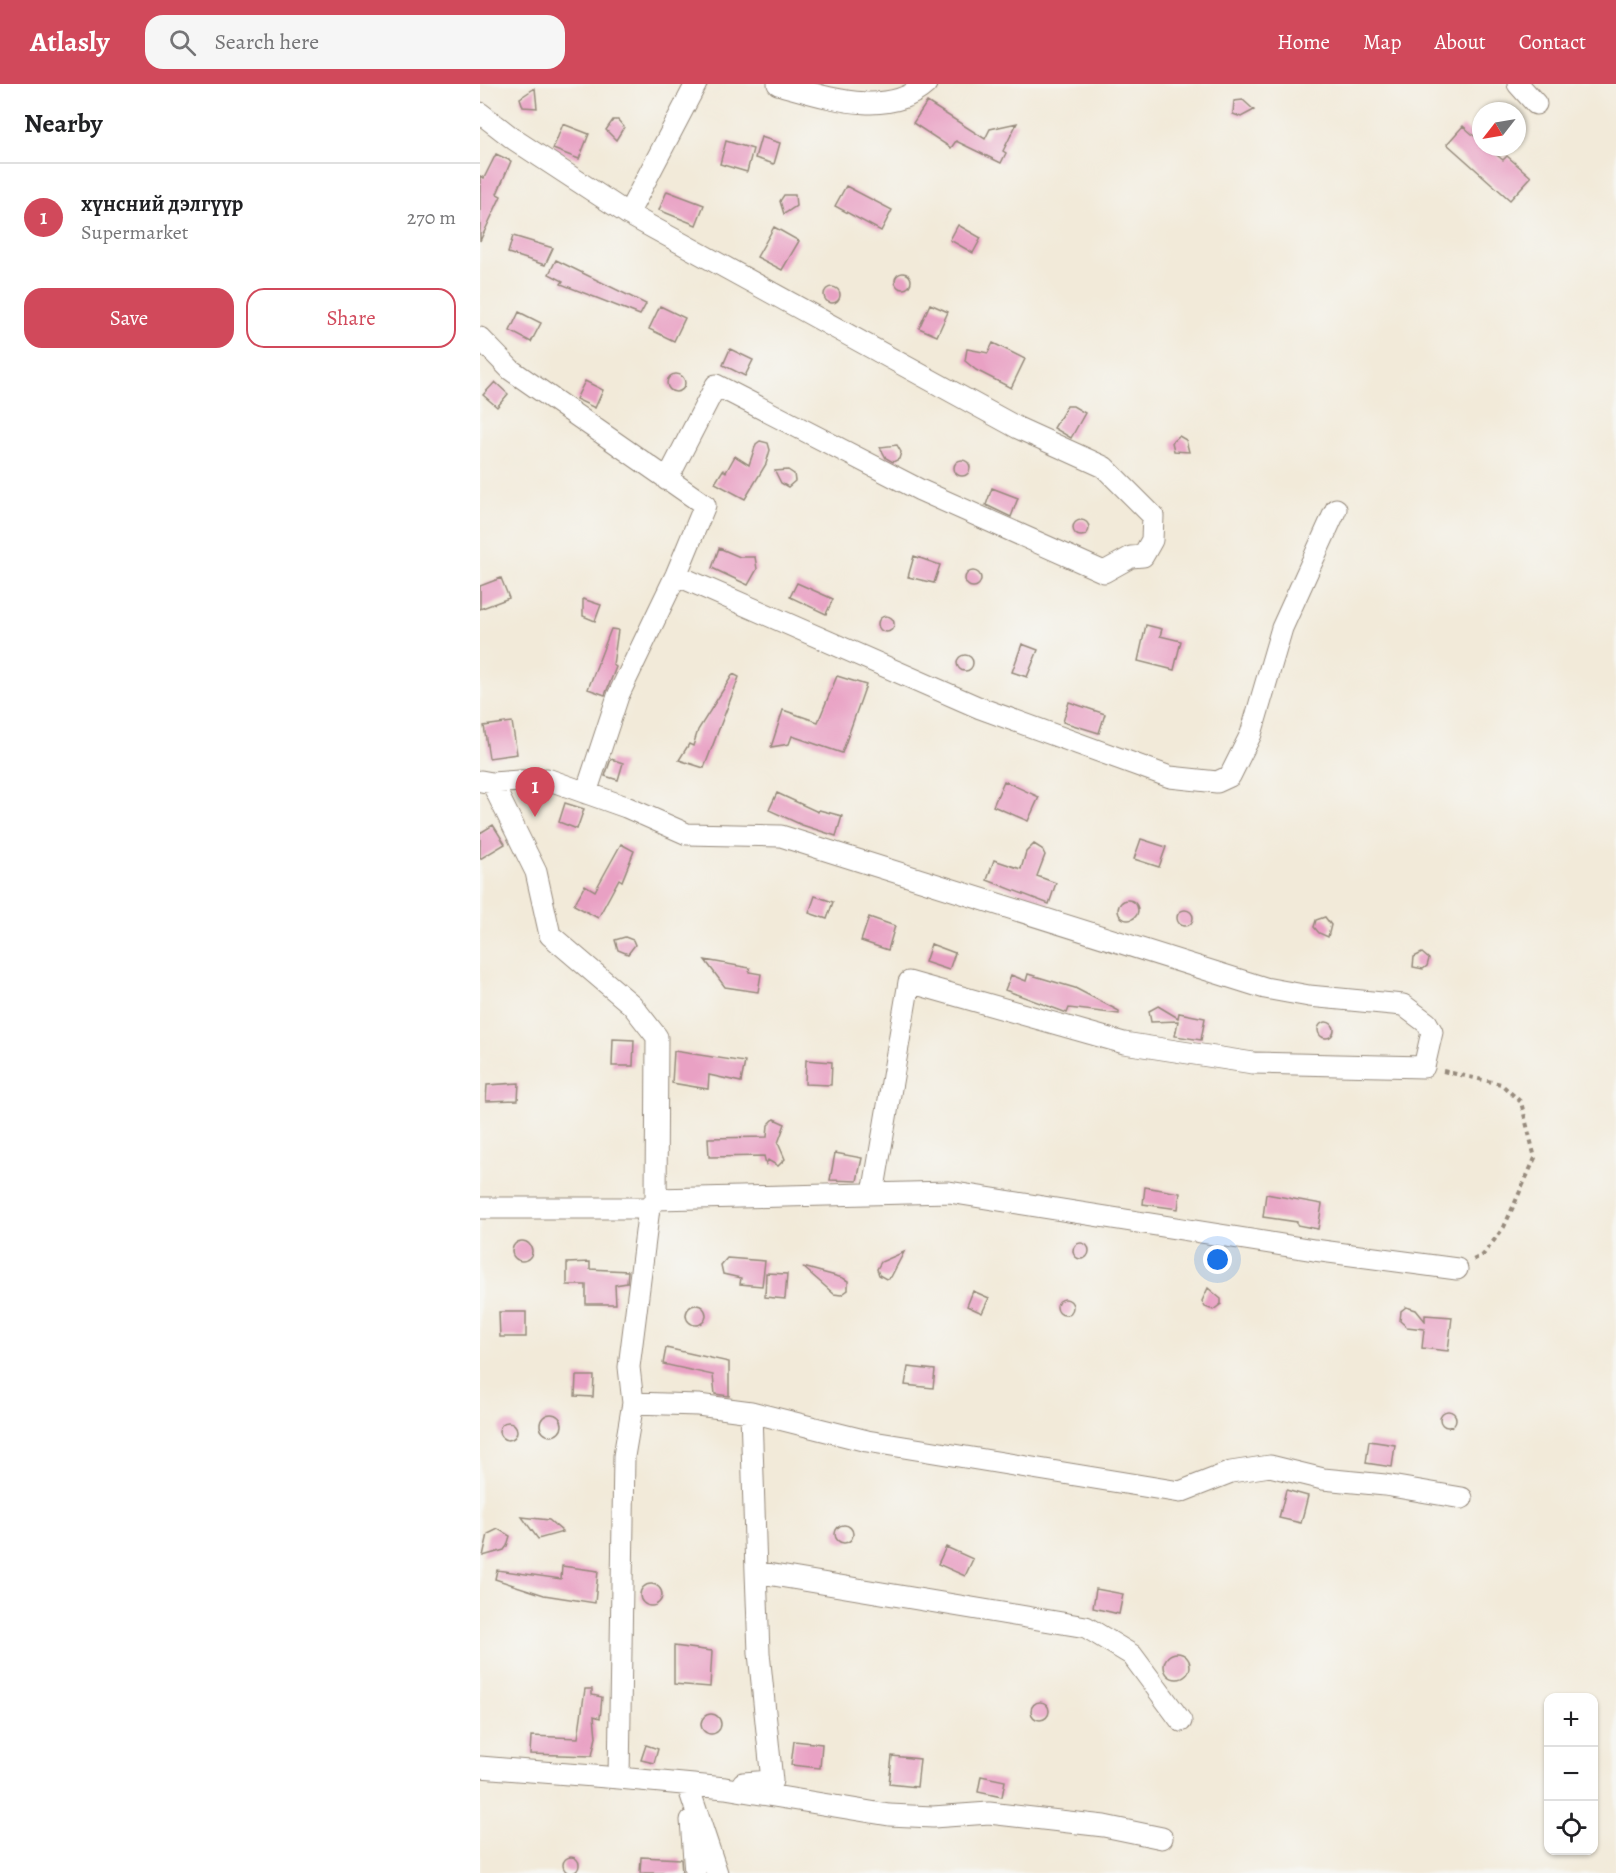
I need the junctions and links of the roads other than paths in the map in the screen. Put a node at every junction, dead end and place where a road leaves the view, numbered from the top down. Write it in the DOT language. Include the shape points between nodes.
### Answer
graph roads {
  1 [pos="696,84"];
  2 [pos="778,84"];
  3 [pos="926,84"];
  4 [pos="1518,84"];
  5 [pos="1536,104"];
  6 [pos="480,112"];
  7 [pos="628,214"];
  8 [pos="480,338"];
  9 [pos="667,480"];
  10 [pos="1336,509"];
  11 [pos="676,575"];
  12 [pos="486,782"];
  13 [pos="586,793"];
  14 [pos="873,1194"];
  15 [pos="653,1204"];
  16 [pos="480,1208"];
  17 [pos="1457,1269"];
  18 [pos="633,1403"];
  19 [pos="751,1412"];
  20 [pos="1462,1498"];
  21 [pos="756,1572"];
  22 [pos="1181,1721"];
  23 [pos="480,1767"];
  24 [pos="619,1778"];
  25 [pos="688,1786"];
  26 [pos="1162,1838"];
  27 [pos="695,1873"];
  28 [pos="717,1873"];
  1 -- 7 [label="street"];
  2 -- 3 [label="street" via="854,102 894,101 914,94"];
  4 -- 5 [label="street"];
  6 -- 7 [label="street" via="515,140"];
  7 -- 9 [label="street" via="1018,428 1104,468 1153,516 1152,540 1143,556 1131,557 1104,572 920,490 716,385"];
  8 -- 9 [label="street" via="511,370"];
  9 -- 11 [label="street" via="705,506"];
  10 -- 11 [label="street" via="1282,628 1251,734 1230,776 1217,782 1170,777 980,708"];
  11 -- 13 [label="street" via="618,696"];
  12 -- 13 [label="street" via="547,780"];
  12 -- 15 [label="street" via="536,873 550,935 632,1005 657,1037"];
  13 -- 14 [label="street" via="687,834 781,836 1265,988 1402,1005 1427,1023 1432,1032 1424,1067 1253,1064 1124,1043 909,982"];
  14 -- 15 [label="street"];
  14 -- 17 [label="street" via="949,1192"];
  15 -- 16 [label="street"];
  15 -- 18 [label="street" via="629,1367"];
  18 -- 19 [label="street" via="699,1405"];
  18 -- 24 [label="street" via="624,1456"];
  19 -- 20 [label="street" via="867,1441 1180,1492 1231,1472 1270,1466 1323,1479"];
  19 -- 21 [label="street"];
  21 -- 22 [label="street" via="1086,1627 1132,1655"];
  21 -- 25 [label="street" via="759,1653 772,1781"];
  23 -- 24 [label="street"];
  24 -- 25 [label="street"];
  25 -- 26 [label="street" via="725,1788 889,1815 989,1813 1104,1826"];
  25 -- 27 [label="street"];
  25 -- 28 [label="street"];
}
